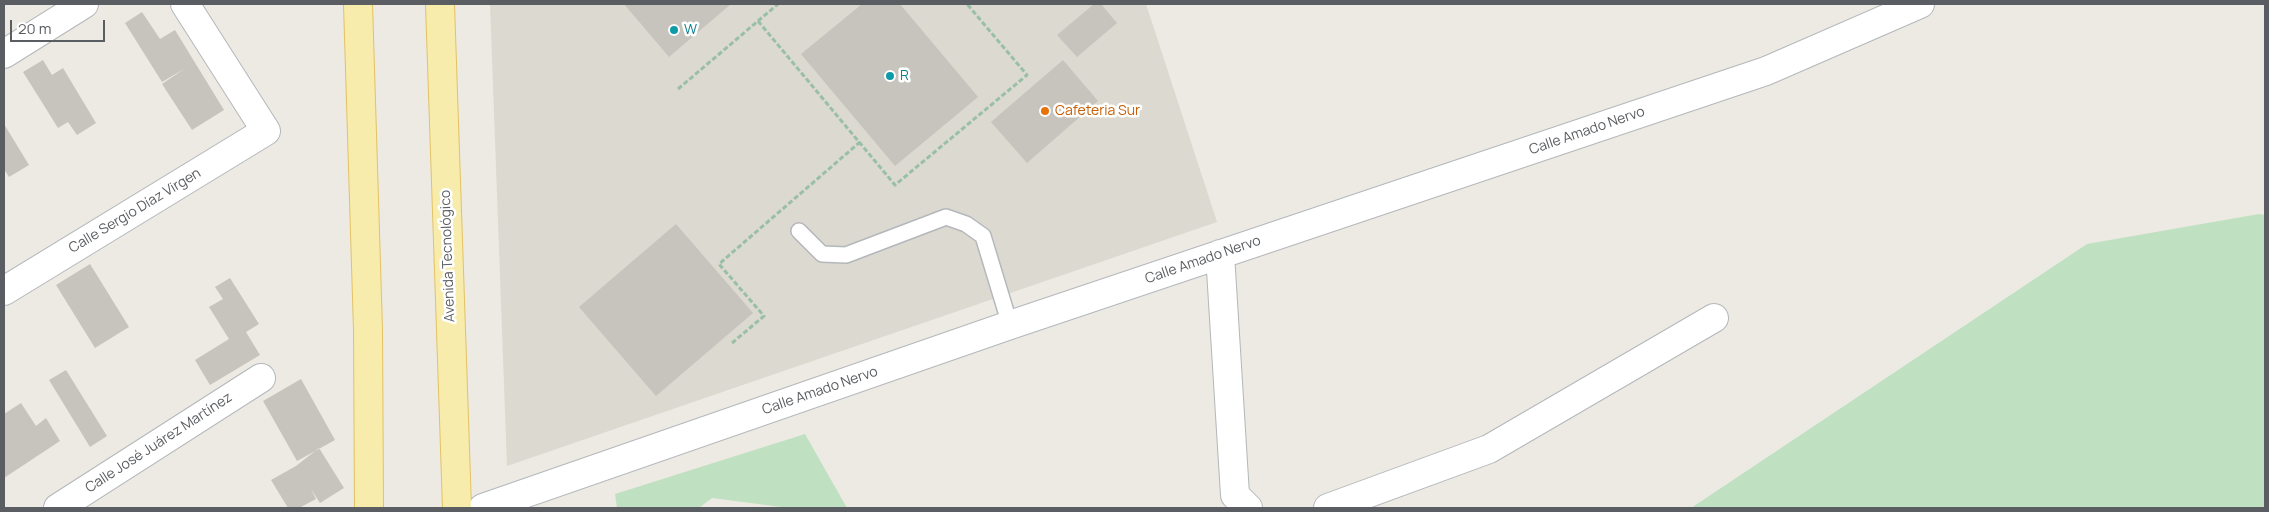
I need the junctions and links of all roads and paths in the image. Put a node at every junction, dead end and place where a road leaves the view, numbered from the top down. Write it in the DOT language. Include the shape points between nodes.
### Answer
graph roads {
  1 [pos="84,4"];
  2 [pos="186,4"];
  3 [pos="358,4"];
  4 [pos="440,4"];
  5 [pos="778,4"];
  6 [pos="967,4"];
  7 [pos="1920,4"];
  8 [pos="758,21"];
  9 [pos="4,54"];
  10 [pos="678,89"];
  11 [pos="860,142"];
  12 [pos="799,231"];
  13 [pos="1220,254"];
  14 [pos="4,291"];
  15 [pos="1714,318"];
  16 [pos="1010,324"];
  17 [pos="732,343"];
  18 [pos="261,378"];
  19 [pos="58,508"];
  20 [pos="369,508"];
  21 [pos="457,508"];
  22 [pos="483,508"];
  23 [pos="1248,508"];
  24 [pos="1328,508"];
  1 -- 9 [label="street"];
  2 -- 14 [label="street, Calle Sergio Díaz Virgen" via="266,131"];
  3 -- 20 [label="main road" via="368,330"];
  4 -- 21 [label="main road, Avenida Tecnológico"];
  5 -- 8 [label="path"];
  6 -- 11 [label="path" via="1027,75 896,185"];
  7 -- 13 [label="street, Calle Amado Nervo" via="1766,71"];
  8 -- 10 [label="path"];
  8 -- 11 [label="path"];
  11 -- 17 [label="path" via="719,264 764,316"];
  12 -- 16 [label="lane" via="822,254 846,255 946,217 966,224 983,236"];
  13 -- 16 [label="street, Calle Amado Nervo"];
  13 -- 23 [label="street" via="1235,495"];
  15 -- 24 [label="street" via="1489,449"];
  16 -- 22 [label="street, Calle Amado Nervo"];
  18 -- 19 [label="street, Calle José Juárez Martínez"];
}
